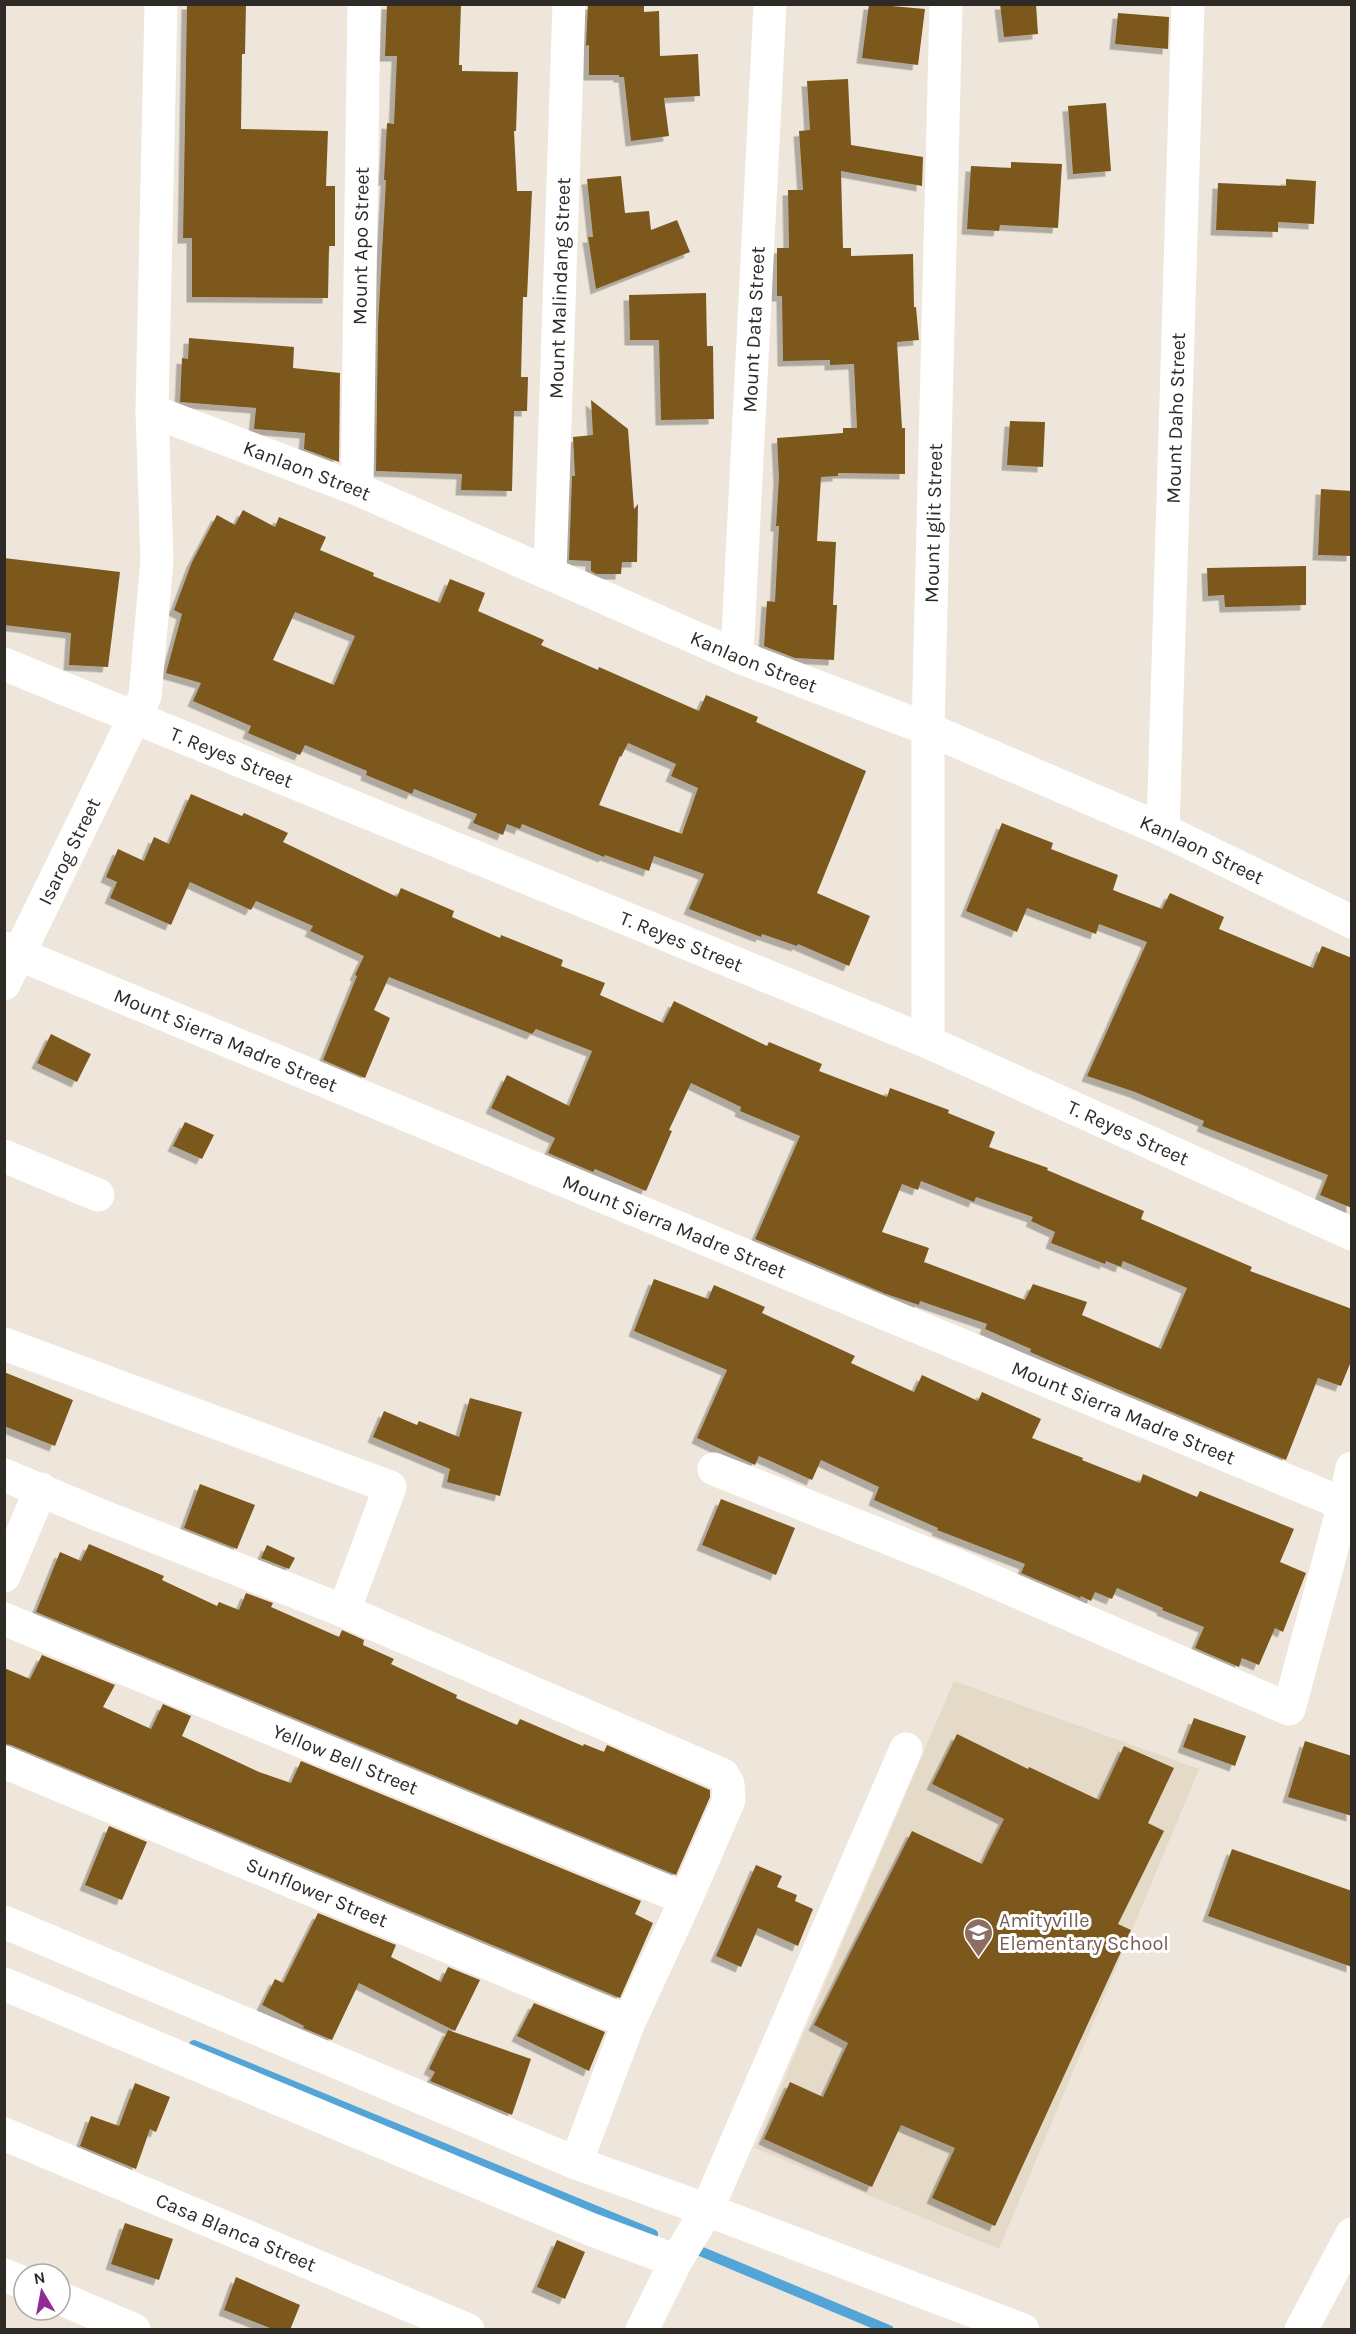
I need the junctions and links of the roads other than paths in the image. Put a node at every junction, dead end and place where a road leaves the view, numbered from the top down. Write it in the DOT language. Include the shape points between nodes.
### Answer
graph roads {
  1 [pos="161,4"];
  2 [pos="364,4"];
  3 [pos="569,4"];
  4 [pos="770,4"];
  5 [pos="946,4"];
  6 [pos="1188,4"];
  7 [pos="152,411"];
  8 [pos="357,489"];
  9 [pos="550,573"];
  10 [pos="737,656"];
  11 [pos="4,664"];
  12 [pos="135,717"];
  13 [pos="928,729"];
  14 [pos="1163,830"];
  15 [pos="1352,922"];
  16 [pos="11,951"];
  17 [pos="4,984"];
  18 [pos="928,1042"];
  19 [pos="4,1156"];
  20 [pos="98,1195"];
  21 [pos="1352,1234"];
  22 [pos="4,1344"];
  23 [pos="1352,1468"];
  24 [pos="714,1469"];
  25 [pos="4,1475"];
  26 [pos="41,1489"];
  27 [pos="1344,1504"];
  28 [pos="4,1576"];
  29 [pos="344,1611"];
  30 [pos="4,1619"];
  31 [pos="906,1749"];
  32 [pos="4,1762"];
  33 [pos="686,1899"];
  34 [pos="4,1922"];
  35 [pos="4,1984"];
  36 [pos="629,2022"];
  37 [pos="4,2134"];
  38 [pos="576,2163"];
  39 [pos="707,2210"];
  40 [pos="1352,2234"];
  41 [pos="676,2261"];
  42 [pos="72,2303"];
  43 [pos="135,2330"];
  44 [pos="468,2330"];
  45 [pos="642,2330"];
  46 [pos="1023,2330"];
  47 [pos="1301,2330"];
  1 -- 7 [label="street, Isarog Street"];
  2 -- 8 [label="street, Mount Apo Street"];
  3 -- 9 [label="street, Mount Malindang Street"];
  4 -- 10 [label="street, Mount Data Street"];
  5 -- 13 [label="street, Mount Iglit Street"];
  6 -- 14 [label="street, Mount Daho Street"];
  7 -- 8 [label="street, Kanlaon Street"];
  7 -- 12 [label="street, Isarog Street" via="157,560 146,696"];
  8 -- 9 [label="street, Kanlaon Street"];
  9 -- 10 [label="street, Kanlaon Street"];
  10 -- 13 [label="street, Kanlaon Street"];
  11 -- 12 [label="street, T. Reyes Street"];
  12 -- 16 [label="street, Isarog Street"];
  12 -- 18 [label="street, T. Reyes Street"];
  13 -- 14 [label="street, Kanlaon Street"];
  13 -- 18 [label="street, Mount Iglit Street"];
  14 -- 15 [label="street, Kanlaon Street"];
  16 -- 17 [label="street, Isarog Street"];
  16 -- 27 [label="street, Mount Sierra Madre Street"];
  18 -- 21 [label="street, T. Reyes Street"];
  19 -- 20 [label="street"];
  22 -- 29 [label="street" via="390,1487"];
  23 -- 27 [label="street"];
  24 -- 27 [label="street" via="952,1564 1289,1709"];
  25 -- 26 [label="street"];
  26 -- 28 [label="street"];
  26 -- 29 [label="street"];
  29 -- 33 [label="street" via="723,1775 729,1800"];
  30 -- 33 [label="street, Yellow Bell Street"];
  31 -- 39 [label="street"];
  32 -- 36 [label="street, Sunflower Street"];
  33 -- 36 [label="street"];
  34 -- 38 [label="street"];
  35 -- 41 [label="street" via="590,2229"];
  36 -- 38 [label="street"];
  37 -- 44 [label="street, Casa Blanca Street"];
  38 -- 39 [label="street"];
  39 -- 41 [label="street"];
  39 -- 46 [label="street"];
  40 -- 47 [label="street"];
  41 -- 45 [label="street"];
  42 -- 43 [label="street"];
}
